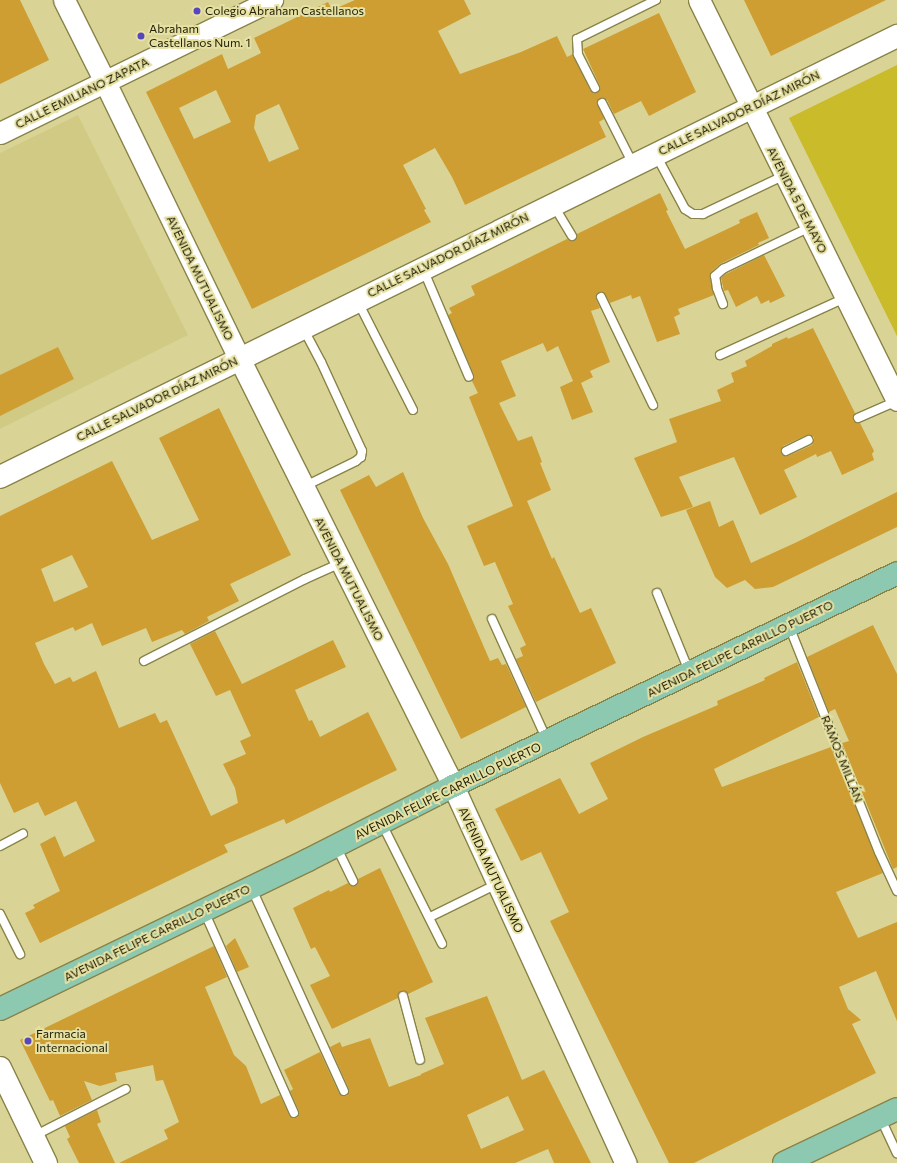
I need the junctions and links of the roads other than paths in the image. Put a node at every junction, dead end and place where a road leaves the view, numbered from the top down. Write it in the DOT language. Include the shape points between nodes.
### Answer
graph roads {
  1 [pos="64,0"];
  2 [pos="272,0"];
  3 [pos="656,0"];
  4 [pos="699,0"];
  5 [pos="897,36"];
  6 [pos="105,82"];
  7 [pos="595,88"];
  8 [pos="602,103"];
  9 [pos="750,106"];
  10 [pos="0,133"];
  11 [pos="655,154"];
  12 [pos="633,164"];
  13 [pos="785,175"];
  14 [pos="553,204"];
  15 [pos="811,227"];
  16 [pos="572,236"];
  17 [pos="422,268"];
  18 [pos="846,297"];
  19 [pos="601,298"];
  20 [pos="357,300"];
  21 [pos="723,304"];
  22 [pos="302,327"];
  23 [pos="720,355"];
  24 [pos="238,358"];
  25 [pos="469,377"];
  26 [pos="897,400"];
  27 [pos="653,405"];
  28 [pos="413,410"];
  29 [pos="858,418"];
  30 [pos="809,440"];
  31 [pos="786,451"];
  32 [pos="0,477"];
  33 [pos="303,488"];
  34 [pos="341,563"];
  35 [pos="897,573"];
  36 [pos="657,593"];
  37 [pos="492,619"];
  38 [pos="789,626"];
  39 [pos="144,661"];
  40 [pos="690,673"];
  41 [pos="548,742"];
  42 [pos="453,786"];
  43 [pos="382,823"];
  44 [pos="23,834"];
  45 [pos="0,846"];
  46 [pos="336,846"];
  47 [pos="353,881"];
  48 [pos="497,883"];
  49 [pos="251,887"];
  50 [pos="897,891"];
  51 [pos="204,910"];
  52 [pos="0,914"];
  53 [pos="430,917"];
  54 [pos="442,944"];
  55 [pos="20,954"];
  56 [pos="403,996"];
  57 [pos="0,1010"];
  58 [pos="420,1060"];
  59 [pos="0,1068"];
  60 [pos="126,1089"];
  61 [pos="344,1091"];
  62 [pos="294,1113"];
  63 [pos="889,1113"];
  64 [pos="33,1137"];
  65 [pos="897,1153"];
  66 [pos="793,1161"];
  67 [pos="46,1163"];
  68 [pos="626,1163"];
  1 -- 6 [label="street, AVENIDA MUTUALISMO"];
  2 -- 6 [label="street, CALLE EMILIANO ZAPATA"];
  3 -- 7 [label="lane" via="577,39 578,54"];
  4 -- 9 [label="street, AVENIDA 5 DE MAYO"];
  5 -- 9 [label="main road, CALLE SALVADOR DÍAZ MIRÓN"];
  6 -- 10 [label="street, CALLE EMILIANO ZAPATA"];
  6 -- 24 [label="street, AVENIDA MUTUALISMO"];
  8 -- 12 [label="lane"];
  9 -- 11 [label="main road, CALLE SALVADOR DÍAZ MIRÓN"];
  9 -- 13 [label="street, AVENIDA 5 DE MAYO"];
  11 -- 12 [label="main road, CALLE SALVADOR DÍAZ MIRÓN"];
  11 -- 13 [label="lane" via="685,209 693,214 703,214"];
  12 -- 14 [label="main road, CALLE SALVADOR DÍAZ MIRÓN"];
  13 -- 15 [label="street, AVENIDA 5 DE MAYO"];
  14 -- 16 [label="lane"];
  14 -- 17 [label="main road, CALLE SALVADOR DÍAZ MIRÓN"];
  15 -- 18 [label="street, AVENIDA 5 DE MAYO"];
  15 -- 21 [label="lane" via="723,269 715,276"];
  17 -- 20 [label="main road, CALLE SALVADOR DÍAZ MIRÓN"];
  17 -- 25 [label="lane"];
  18 -- 23 [label="lane"];
  18 -- 26 [label="street, AVENIDA 5 DE MAYO"];
  19 -- 27 [label="lane"];
  20 -- 22 [label="main road, CALLE SALVADOR DÍAZ MIRÓN"];
  20 -- 28 [label="lane"];
  22 -- 24 [label="main road, CALLE SALVADOR DÍAZ MIRÓN"];
  22 -- 33 [label="lane" via="362,451 361,457 356,461"];
  24 -- 32 [label="main road, CALLE SALVADOR DÍAZ MIRÓN"];
  24 -- 33 [label="street, AVENIDA MUTUALISMO"];
  26 -- 29 [label="lane"];
  30 -- 31 [label="lane"];
  33 -- 34 [label="street, AVENIDA MUTUALISMO"];
  34 -- 39 [label="lane"];
  34 -- 42 [label="street, AVENIDA MUTUALISMO"];
  35 -- 38 [label="main road, AVENIDA FELIPE CARRILLO PUERTO"];
  36 -- 40 [label="lane"];
  37 -- 41 [label="lane"];
  38 -- 40 [label="main road, AVENIDA FELIPE CARRILLO PUERTO"];
  38 -- 50 [label="lane, RAMOS MILLÁN"];
  40 -- 41 [label="main road, AVENIDA FELIPE CARRILLO PUERTO"];
  41 -- 42 [label="main road, AVENIDA FELIPE CARRILLO PUERTO"];
  42 -- 43 [label="main road, AVENIDA FELIPE CARRILLO PUERTO"];
  42 -- 48 [label="street, AVENIDA MUTUALISMO"];
  43 -- 46 [label="main road, AVENIDA FELIPE CARRILLO PUERTO"];
  43 -- 53 [label="lane"];
  44 -- 45 [label="lane"];
  46 -- 47 [label="lane"];
  46 -- 49 [label="main road, AVENIDA FELIPE CARRILLO PUERTO"];
  48 -- 53 [label="lane"];
  48 -- 68 [label="street, AVENIDA MUTUALISMO"];
  49 -- 51 [label="main road, AVENIDA FELIPE CARRILLO PUERTO"];
  49 -- 61 [label="lane"];
  51 -- 57 [label="main road, AVENIDA FELIPE CARRILLO PUERTO"];
  51 -- 62 [label="lane"];
  52 -- 55 [label="lane"];
  53 -- 54 [label="lane"];
  56 -- 58 [label="lane"];
  59 -- 64 [label="main road"];
  60 -- 64 [label="lane"];
  63 -- 65 [label="lane"];
  63 -- 66 [label="main road"];
  64 -- 67 [label="main road"];
}
